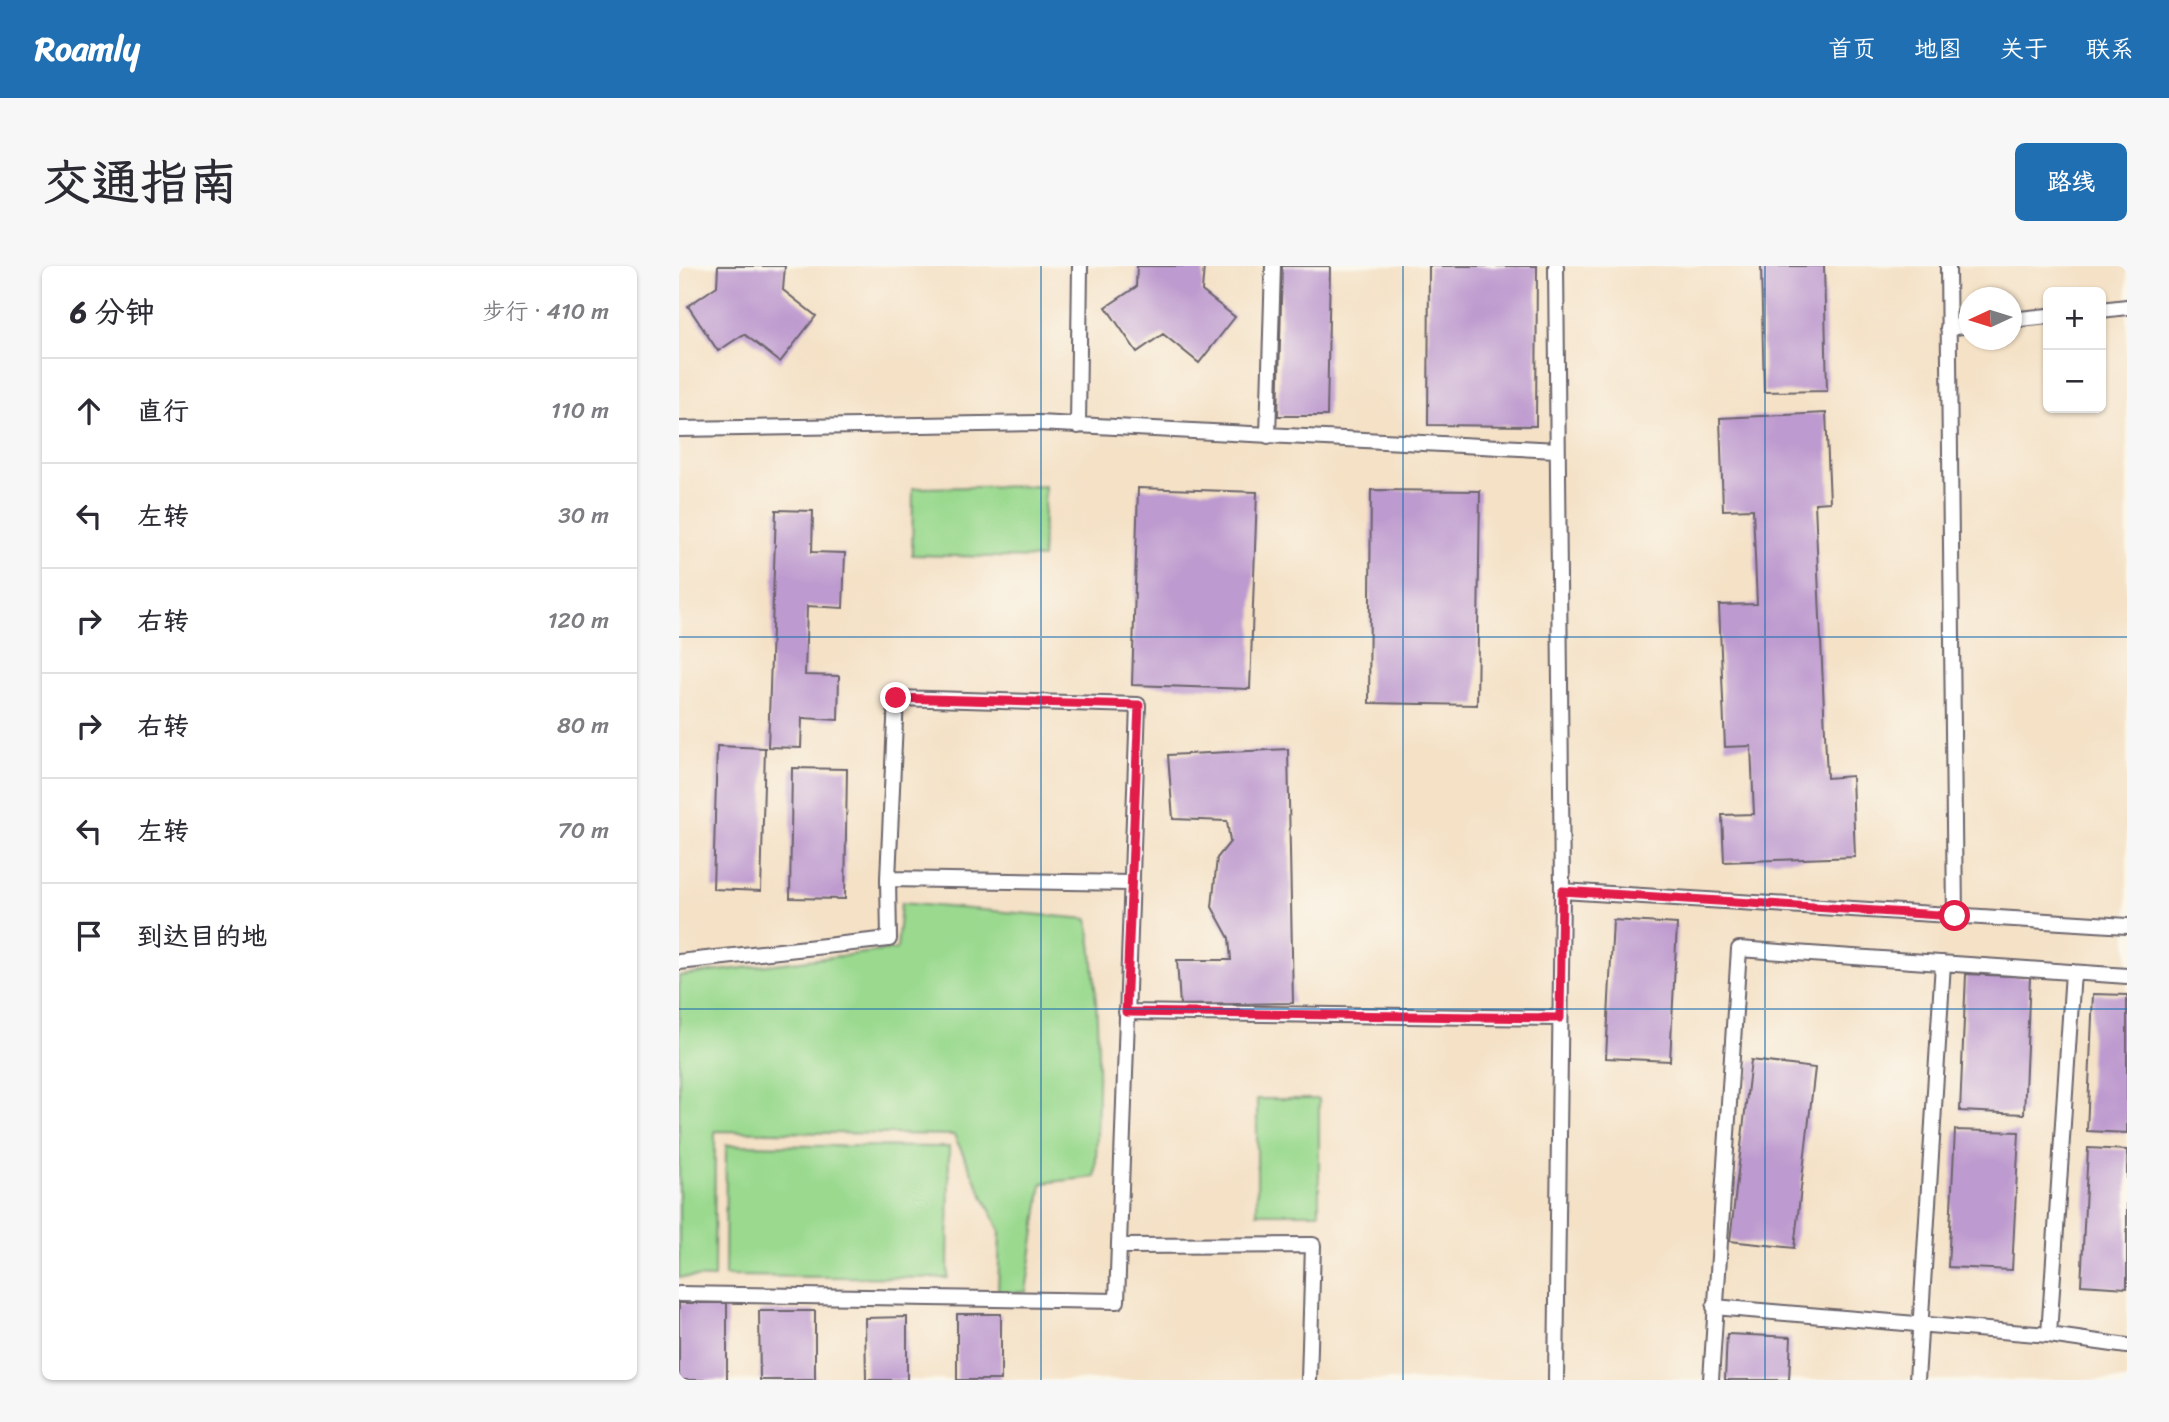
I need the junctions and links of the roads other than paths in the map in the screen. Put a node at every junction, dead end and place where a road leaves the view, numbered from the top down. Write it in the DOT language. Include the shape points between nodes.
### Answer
graph roads {
  1 [pos="1080,266"];
  2 [pos="1273,266"];
  3 [pos="1556,266"];
  4 [pos="1948,266"];
  5 [pos="2127,307"];
  6 [pos="2106,309"];
  7 [pos="2043,317"];
  8 [pos="2022,319"];
  9 [pos="1959,326"];
  10 [pos="1948,328"];
  11 [pos="1078,426"];
  12 [pos="679,429"];
  13 [pos="1268,436"];
  14 [pos="1557,450"];
  15 [pos="888,879"];
  16 [pos="1131,883"];
  17 [pos="1562,891"];
  18 [pos="1955,916"];
  19 [pos="2127,926"];
  20 [pos="679,962"];
  21 [pos="1943,963"];
  22 [pos="2073,972"];
  23 [pos="2127,976"];
  24 [pos="1126,1012"];
  25 [pos="1560,1018"];
  26 [pos="1119,1246"];
  27 [pos="679,1294"];
  28 [pos="1714,1307"];
  29 [pos="1921,1324"];
  30 [pos="2049,1335"];
  31 [pos="2127,1346"];
  32 [pos="1308,1380"];
  33 [pos="1556,1380"];
  34 [pos="1711,1380"];
  35 [pos="1917,1380"];
  1 -- 11 [label="lane"];
  2 -- 13 [label="lane"];
  3 -- 14 [label="lane"];
  4 -- 10 [label="lane"];
  5 -- 6 [label="lane"];
  7 -- 8 [label="lane"];
  9 -- 10 [label="lane"];
  10 -- 18 [label="lane"];
  11 -- 12 [label="lane"];
  11 -- 13 [label="lane"];
  13 -- 14 [label="lane"];
  14 -- 17 [label="lane"];
  15 -- 16 [label="lane"];
  15 -- 16 [label="lane" via="896,698 1139,705"];
  15 -- 20 [label="lane" via="889,939"];
  16 -- 24 [label="lane"];
  17 -- 18 [label="lane"];
  17 -- 25 [label="lane"];
  18 -- 19 [label="lane"];
  21 -- 22 [label="lane"];
  21 -- 28 [label="lane" via="1739,949"];
  21 -- 29 [label="lane"];
  22 -- 23 [label="lane"];
  22 -- 30 [label="lane"];
  24 -- 25 [label="lane"];
  24 -- 26 [label="lane"];
  25 -- 33 [label="lane"];
  26 -- 27 [label="lane" via="1117,1301"];
  26 -- 32 [label="lane" via="1313,1245"];
  28 -- 29 [label="lane"];
  28 -- 34 [label="lane"];
  29 -- 30 [label="lane"];
  29 -- 35 [label="lane"];
  30 -- 31 [label="lane"];
}
